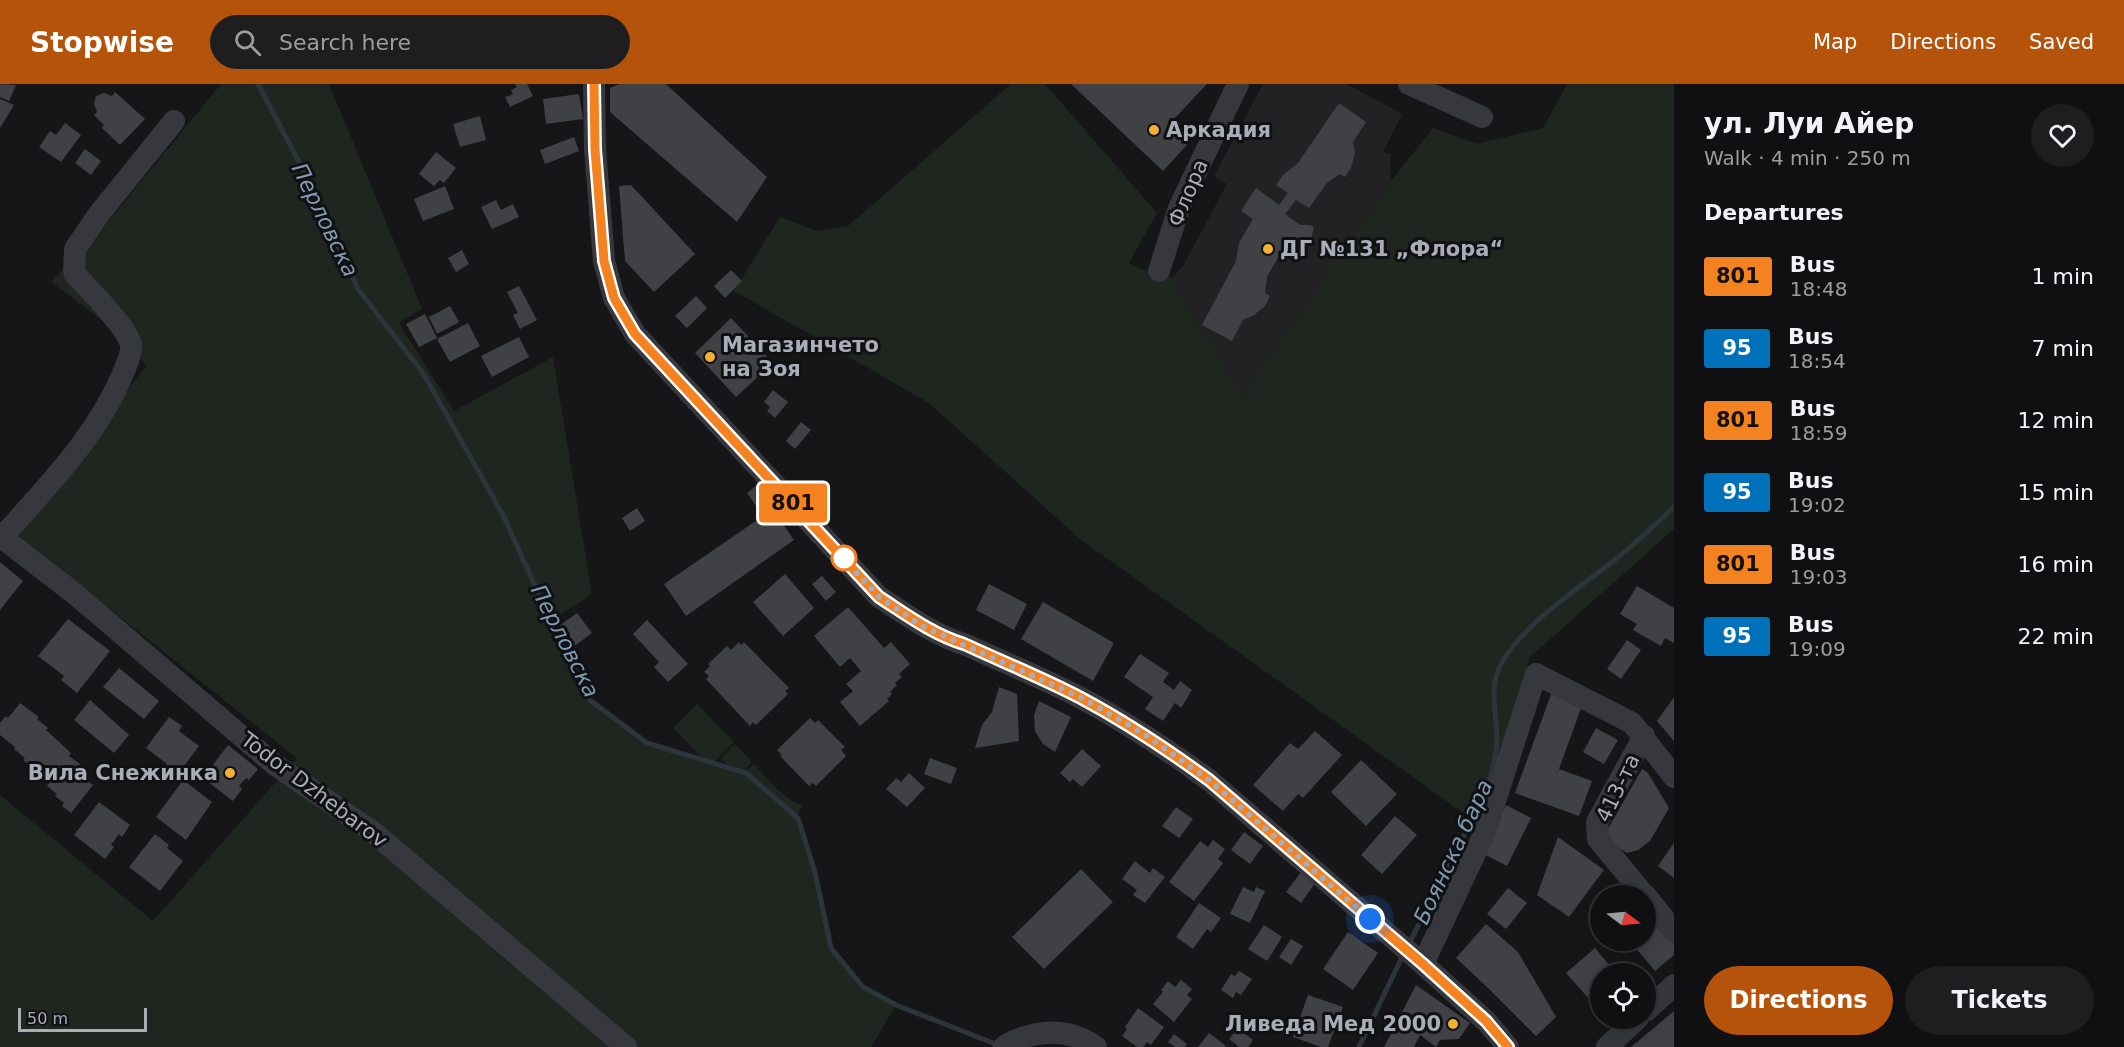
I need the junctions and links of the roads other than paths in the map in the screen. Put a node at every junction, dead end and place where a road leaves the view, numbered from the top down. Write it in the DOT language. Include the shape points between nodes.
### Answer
graph roads {
  1 [pos="594,84"];
  2 [pos="1238,84"];
  3 [pos="1409,84"];
  4 [pos="1482,117"];
  5 [pos="174,121"];
  6 [pos="1159,271"];
  7 [pos="1,536"];
  8 [pos="1644,736"];
  9 [pos="1674,777"];
  10 [pos="1636,885"];
  11 [pos="1656,909"];
  12 [pos="1674,931"];
  13 [pos="1411,954"];
  14 [pos="1674,985"];
  15 [pos="1656,1002"];
  16 [pos="1626,1029"];
  17 [pos="1006,1045"];
  18 [pos="626,1047"];
  19 [pos="1096,1047"];
  20 [pos="1508,1047"];
  21 [pos="1607,1047"];
  1 -- 13 [label="street" via="604,261 614,298 635,334 879,597 922,626 1080,697 1144,734 1209,780"];
  2 -- 6 [label="street, Флора" via="1179,208"];
  3 -- 4 [label="street"];
  5 -- 7 [label="street" via="75,249 74,273 123,329 131,346 114,395 64,468"];
  7 -- 18 [label="street, Todor Dzhebarov" via="274,764 373,832"];
  8 -- 9 [label="street, 413-та"];
  8 -- 10 [label="street, 413-та" via="1597,822 1598,838"];
  8 -- 13 [label="street, 413-та" via="1632,723 1536,674 1485,832"];
  11 -- 12 [label="street, 413-та"];
  13 -- 20 [label="street" via="1486,1021"];
  14 -- 15 [label="street"];
  16 -- 21 [label="street"];
  17 -- 19 [label="street" via="1035,1034 1060,1032"];
}
